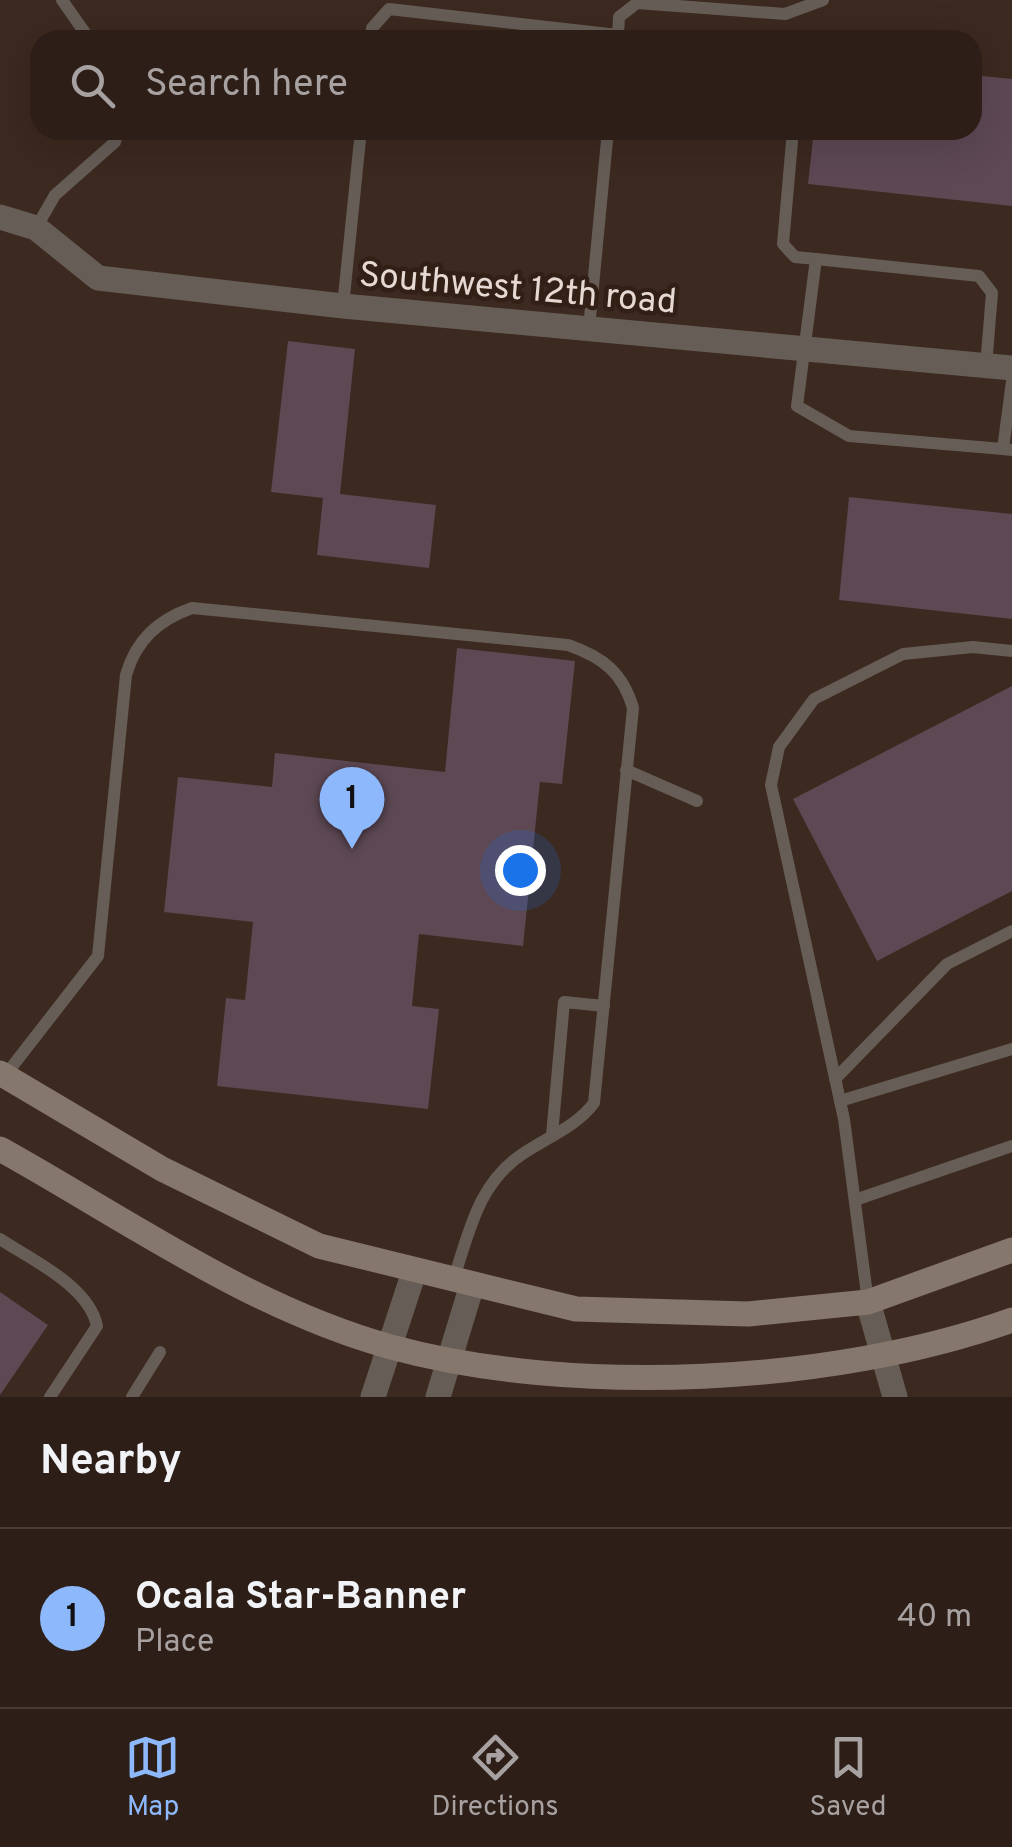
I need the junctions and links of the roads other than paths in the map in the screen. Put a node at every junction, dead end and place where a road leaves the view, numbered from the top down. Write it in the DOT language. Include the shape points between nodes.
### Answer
graph roads {
  1 [pos="62,0"];
  2 [pos="823,0"];
  3 [pos="83,30"];
  4 [pos="372,30"];
  5 [pos="560,30"];
  6 [pos="618,30"];
  7 [pos="116,140"];
  8 [pos="360,140"];
  9 [pos="607,140"];
  10 [pos="792,140"];
  11 [pos="0,217"];
  12 [pos="36,228"];
  13 [pos="816,259"];
  14 [pos="343,306"];
  15 [pos="589,328"];
  16 [pos="804,348"];
  17 [pos="999,367"];
  18 [pos="1012,382"];
  19 [pos="1008,449"];
  20 [pos="1012,651"];
  21 [pos="626,770"];
  22 [pos="697,801"];
  23 [pos="1012,930"];
  24 [pos="604,1006"];
  25 [pos="1012,1049"];
  26 [pos="2,1077"];
  27 [pos="835,1079"];
  28 [pos="840,1101"];
  29 [pos="552,1135"];
  30 [pos="1012,1146"];
  31 [pos="0,1148"];
  32 [pos="855,1200"];
  33 [pos="0,1240"];
  34 [pos="1012,1250"];
  35 [pos="414,1272"];
  36 [pos="462,1283"];
  37 [pos="868,1302"];
  38 [pos="1012,1320"];
  39 [pos="390,1347"];
  40 [pos="160,1352"];
  41 [pos="884,1354"];
  42 [pos="452,1360"];
  43 [pos="50,1397"];
  44 [pos="132,1397"];
  45 [pos="373,1397"];
  46 [pos="438,1397"];
  47 [pos="895,1397"];
  1 -- 3 [label="lane"];
  2 -- 6 [label="lane" via="785,14 637,3 619,17"];
  4 -- 5 [label="lane" via="389,9"];
  7 -- 12 [label="lane" via="55,195"];
  8 -- 14 [label="lane"];
  9 -- 15 [label="lane"];
  10 -- 13 [label="lane" via="783,244 795,257"];
  11 -- 12 [label="street"];
  12 -- 14 [label="street, Southwest 12th road" via="98,278"];
  13 -- 16 [label="lane"];
  13 -- 17 [label="lane" via="979,276 992,293"];
  14 -- 15 [label="street, Southwest 12th road"];
  15 -- 16 [label="street, Southwest 12th road"];
  16 -- 17 [label="street, Southwest 12th road"];
  16 -- 19 [label="lane" via="797,406 849,436"];
  18 -- 19 [label="lane"];
  20 -- 27 [label="lane" via="973,646 903,654 814,699 779,747 770,785"];
  21 -- 22 [label="lane"];
  21 -- 24 [label="lane"];
  21 -- 26 [label="lane" via="632,708 626,686 590,652 192,608 170,616 140,643 126,676 98,956"];
  23 -- 27 [label="lane" via="947,964"];
  24 -- 29 [label="lane" via="594,1103"];
  24 -- 29 [label="lane" via="564,1002"];
  25 -- 28 [label="lane"];
  26 -- 35 [label="main road" via="162,1169 320,1246"];
  27 -- 28 [label="lane"];
  28 -- 32 [label="lane"];
  29 -- 36 [label="lane" via="496,1175 480,1198"];
  30 -- 32 [label="lane"];
  31 -- 39 [label="main road" via="189,1260"];
  32 -- 37 [label="lane"];
  33 -- 43 [label="lane" via="94,1310 97,1326"];
  34 -- 37 [label="main road"];
  35 -- 36 [label="main road"];
  35 -- 39 [label="street"];
  36 -- 37 [label="main road" via="576,1308 748,1314"];
  36 -- 42 [label="street"];
  37 -- 41 [label="street"];
  38 -- 41 [label="main road"];
  39 -- 42 [label="main road"];
  39 -- 45 [label="street"];
  40 -- 44 [label="lane"];
  41 -- 42 [label="main road" via="678,1377 527,1374"];
  41 -- 47 [label="street"];
  42 -- 46 [label="street"];
}
